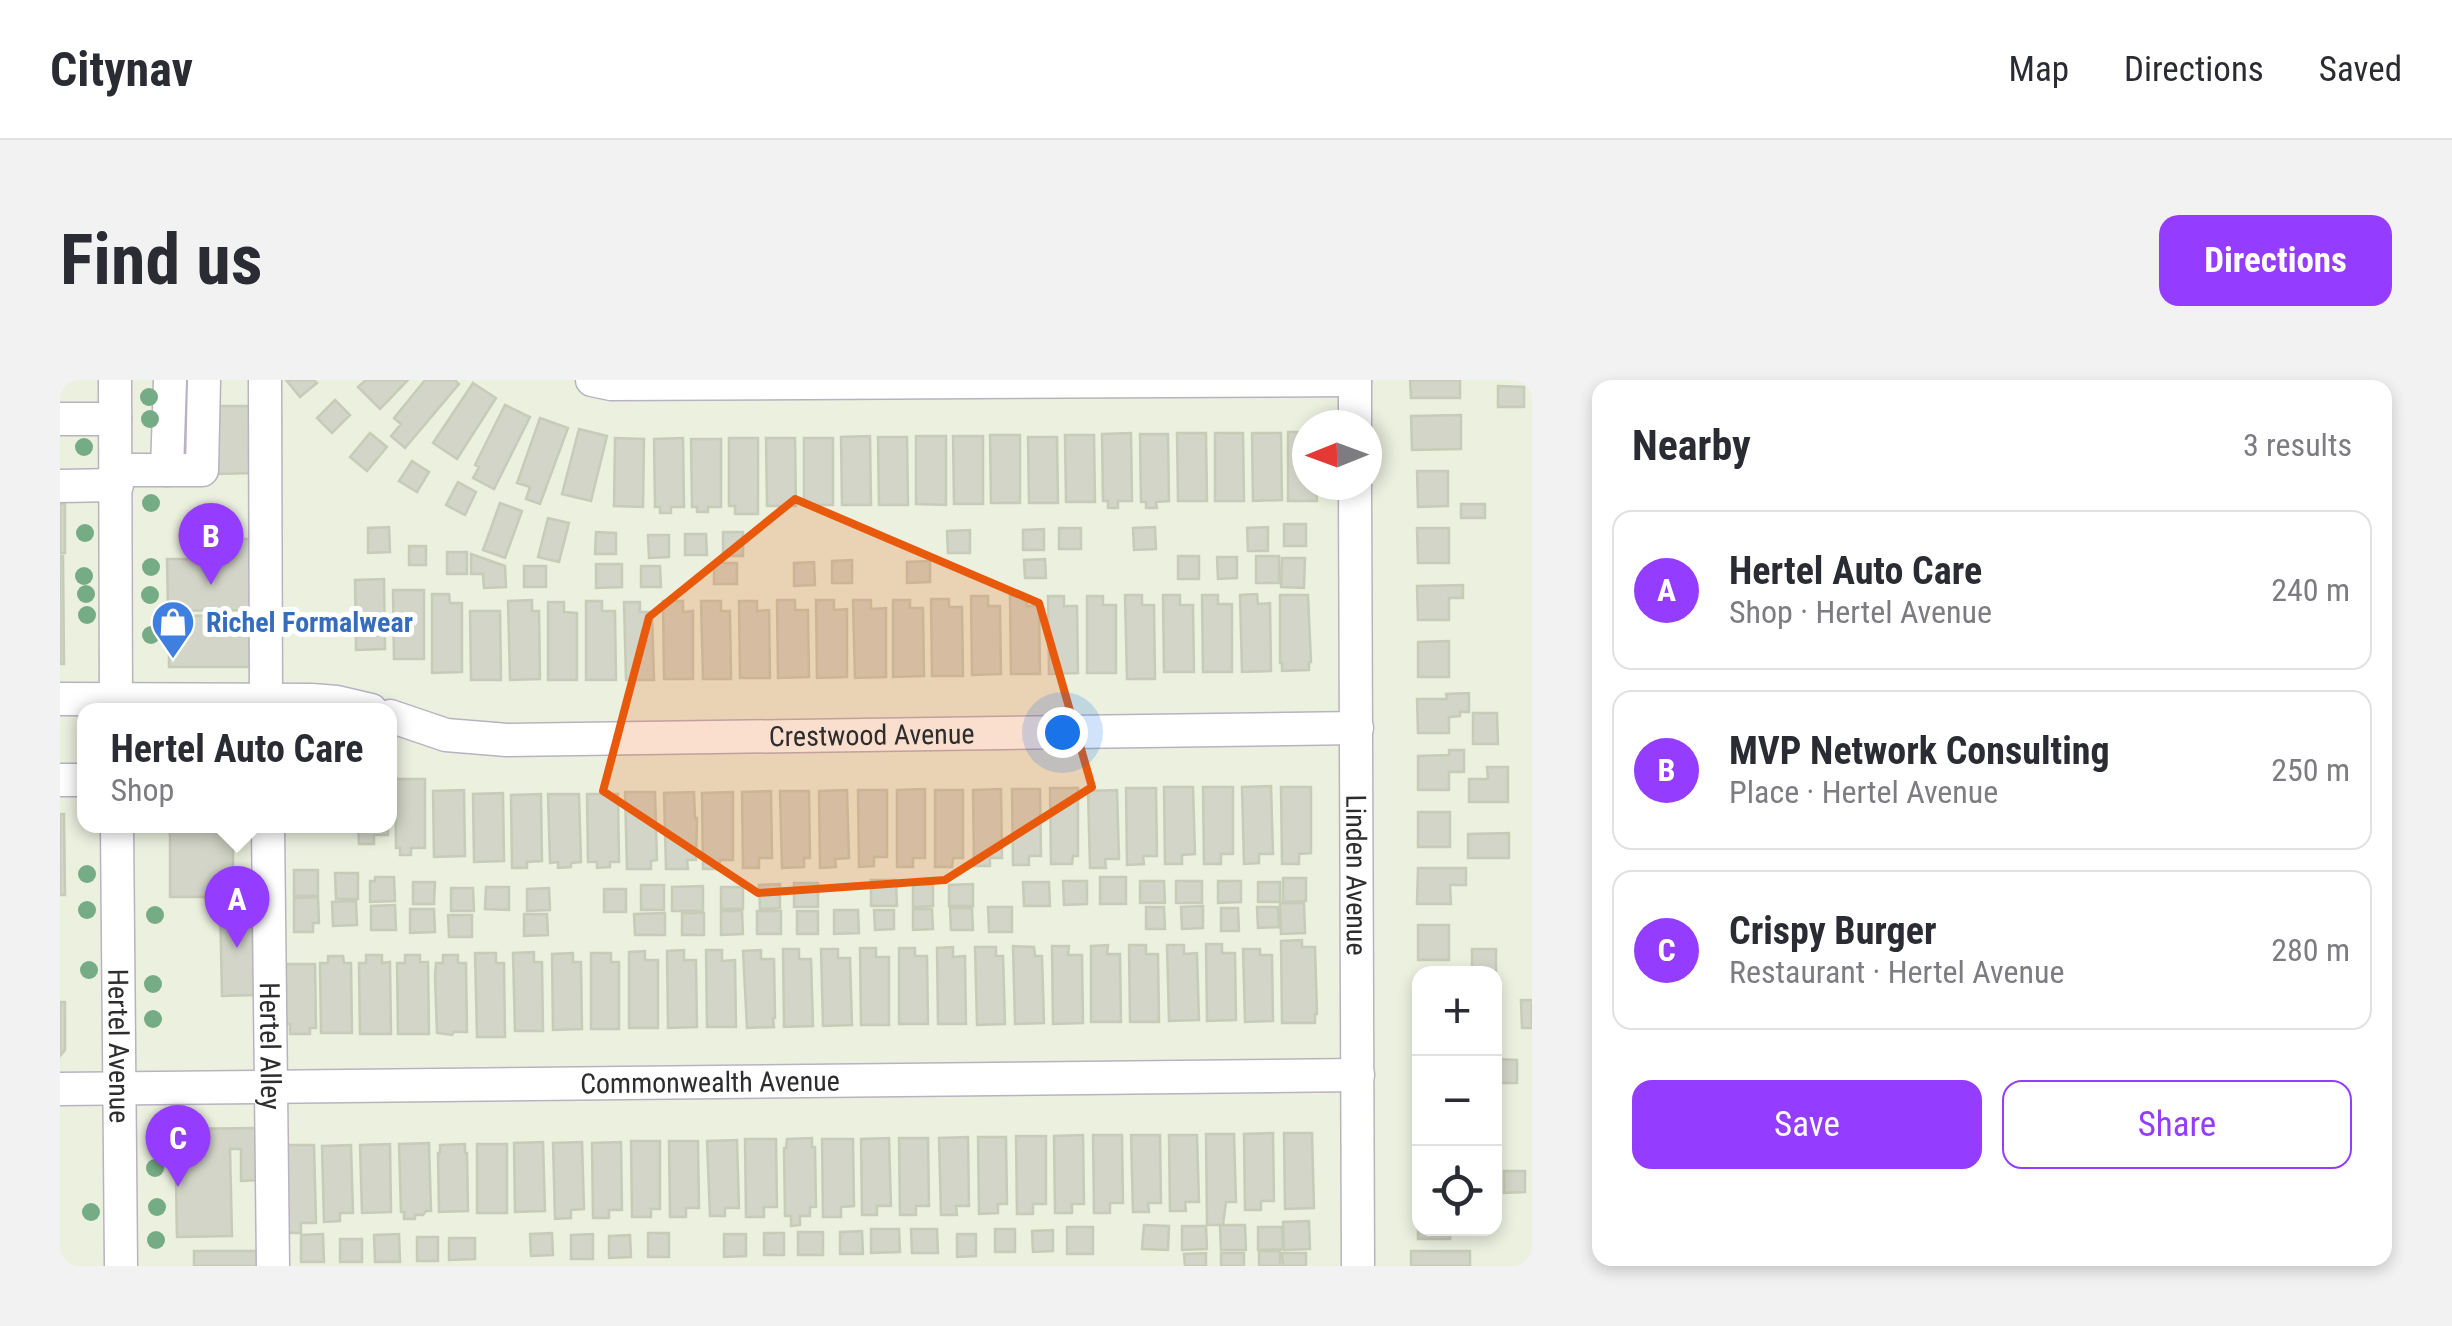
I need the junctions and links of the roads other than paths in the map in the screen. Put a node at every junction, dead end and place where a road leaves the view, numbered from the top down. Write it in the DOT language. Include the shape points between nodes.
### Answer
graph roads {
  1 [pos="204,380"];
  2 [pos="264,380"];
  3 [pos="592,380"];
  4 [pos="1355,380"];
  5 [pos="115,381"];
  6 [pos="170,381"];
  7 [pos="1355,410"];
  8 [pos="115,418"];
  9 [pos="60,419"];
  10 [pos="167,470"];
  11 [pos="117,478"];
  12 [pos="60,486"];
  13 [pos="1356,500"];
  14 [pos="60,699"];
  15 [pos="97,703"];
  16 [pos="116,703"];
  17 [pos="266,703"];
  18 [pos="397,718"];
  19 [pos="1357,728"];
  20 [pos="117,833"];
  21 [pos="268,833"];
  22 [pos="1358,1076"];
  23 [pos="271,1088"];
  24 [pos="60,1089"];
  25 [pos="119,1089"];
  26 [pos="121,1266"];
  27 [pos="273,1266"];
  28 [pos="1358,1266"];
  1 -- 10 [label="street" via="202,470"];
  2 -- 17 [label="street"];
  3 -- 4 [label="street"];
  4 -- 7 [label="street"];
  5 -- 6 [label="street"];
  5 -- 8 [label="street"];
  6 -- 10 [label="street"];
  8 -- 9 [label="street"];
  8 -- 11 [label="street"];
  10 -- 11 [label="street"];
  11 -- 12 [label="street"];
  11 -- 16 [label="street"];
  13 -- 19 [label="street, Linden Avenue"];
  14 -- 15 [label="street"];
  18 -- 19 [label="street, Crestwood Avenue" via="446,735 507,740"];
  19 -- 22 [label="street, Linden Avenue"];
  20 -- 25 [label="street, Hertel Avenue"];
  21 -- 23 [label="street, Hertel Alley"];
  22 -- 23 [label="street, Commonwealth Avenue"];
  22 -- 28 [label="street, Linden Avenue"];
  23 -- 25 [label="street, Commonwealth Avenue"];
  23 -- 27 [label="street, Hertel Alley"];
  24 -- 25 [label="street, Commonwealth Avenue"];
  25 -- 26 [label="street, Hertel Avenue"];
}
